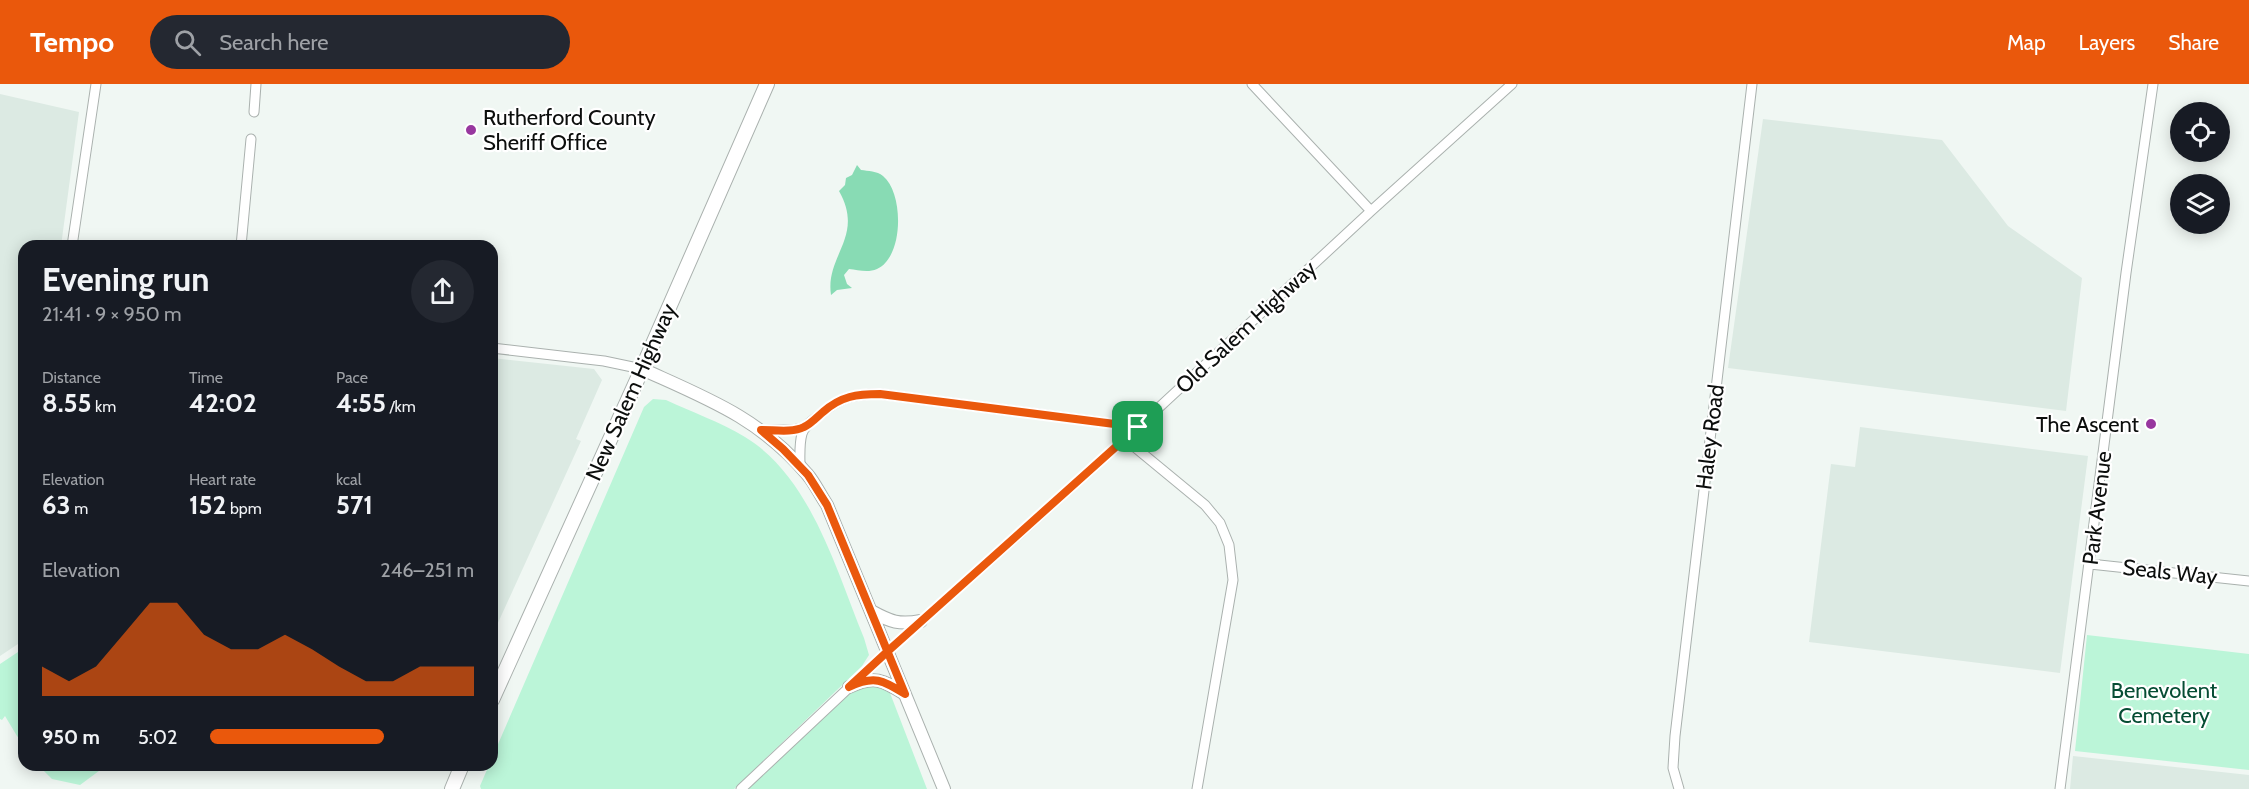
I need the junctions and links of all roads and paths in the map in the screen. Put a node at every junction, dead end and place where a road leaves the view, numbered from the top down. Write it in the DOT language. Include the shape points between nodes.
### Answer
graph roads {
  1 [pos="96,84"];
  2 [pos="256,84"];
  3 [pos="767,84"];
  4 [pos="1252,84"];
  5 [pos="1512,84"];
  6 [pos="1752,84"];
  7 [pos="2153,84"];
  8 [pos="254,112"];
  9 [pos="251,139"];
  10 [pos="1371,211"];
  11 [pos="73,240"];
  12 [pos="242,240"];
  13 [pos="498,349"];
  14 [pos="642,369"];
  15 [pos="805,427"];
  16 [pos="1138,427"];
  17 [pos="761,430"];
  18 [pos="1125,439"];
  19 [pos="800,467"];
  20 [pos="2090,564"];
  21 [pos="2249,581"];
  22 [pos="871,611"];
  23 [pos="921,621"];
  24 [pos="888,651"];
  25 [pos="498,687"];
  26 [pos="849,687"];
  27 [pos="905,694"];
  28 [pos="460,771"];
  29 [pos="452,789"];
  30 [pos="741,789"];
  31 [pos="944,789"];
  32 [pos="1197,789"];
  33 [pos="1680,789"];
  34 [pos="2060,789"];
  1 -- 11 [label="street"];
  2 -- 8 [label="street"];
  3 -- 14 [label="main road, New Salem Highway"];
  4 -- 10 [label="street"];
  5 -- 10 [label="street, Old Salem Highway"];
  6 -- 33 [label="street, Haley Road" via="1675,736 1673,768"];
  7 -- 20 [label="street, Park Avenue"];
  9 -- 12 [label="street"];
  10 -- 16 [label="street, Old Salem Highway"];
  13 -- 14 [label="street"];
  14 -- 17 [label="main road" via="738,414"];
  14 -- 25 [label="main road, New Salem Highway"];
  15 -- 16 [label="street" via="830,405 860,394"];
  15 -- 17 [label="street"];
  15 -- 19 [label="street"];
  16 -- 18 [label="street, Old Salem Highway"];
  17 -- 19 [label="main road"];
  18 -- 23 [label="street, Old Salem Highway"];
  18 -- 32 [label="street" via="1205,505 1220,523 1229,545 1233,580"];
  19 -- 22 [label="main road" via="827,505"];
  20 -- 21 [label="street, Seals Way"];
  20 -- 34 [label="street, Park Avenue"];
  22 -- 23 [label="main road" via="894,623"];
  22 -- 24 [label="main road"];
  23 -- 24 [label="street, Old Salem Highway"];
  24 -- 26 [label="street, Old Salem Highway"];
  24 -- 27 [label="main road"];
  26 -- 27 [label="main road" via="877,680"];
  26 -- 30 [label="street, Old Salem Highway"];
  27 -- 31 [label="main road"];
  28 -- 29 [label="main road"];
}
